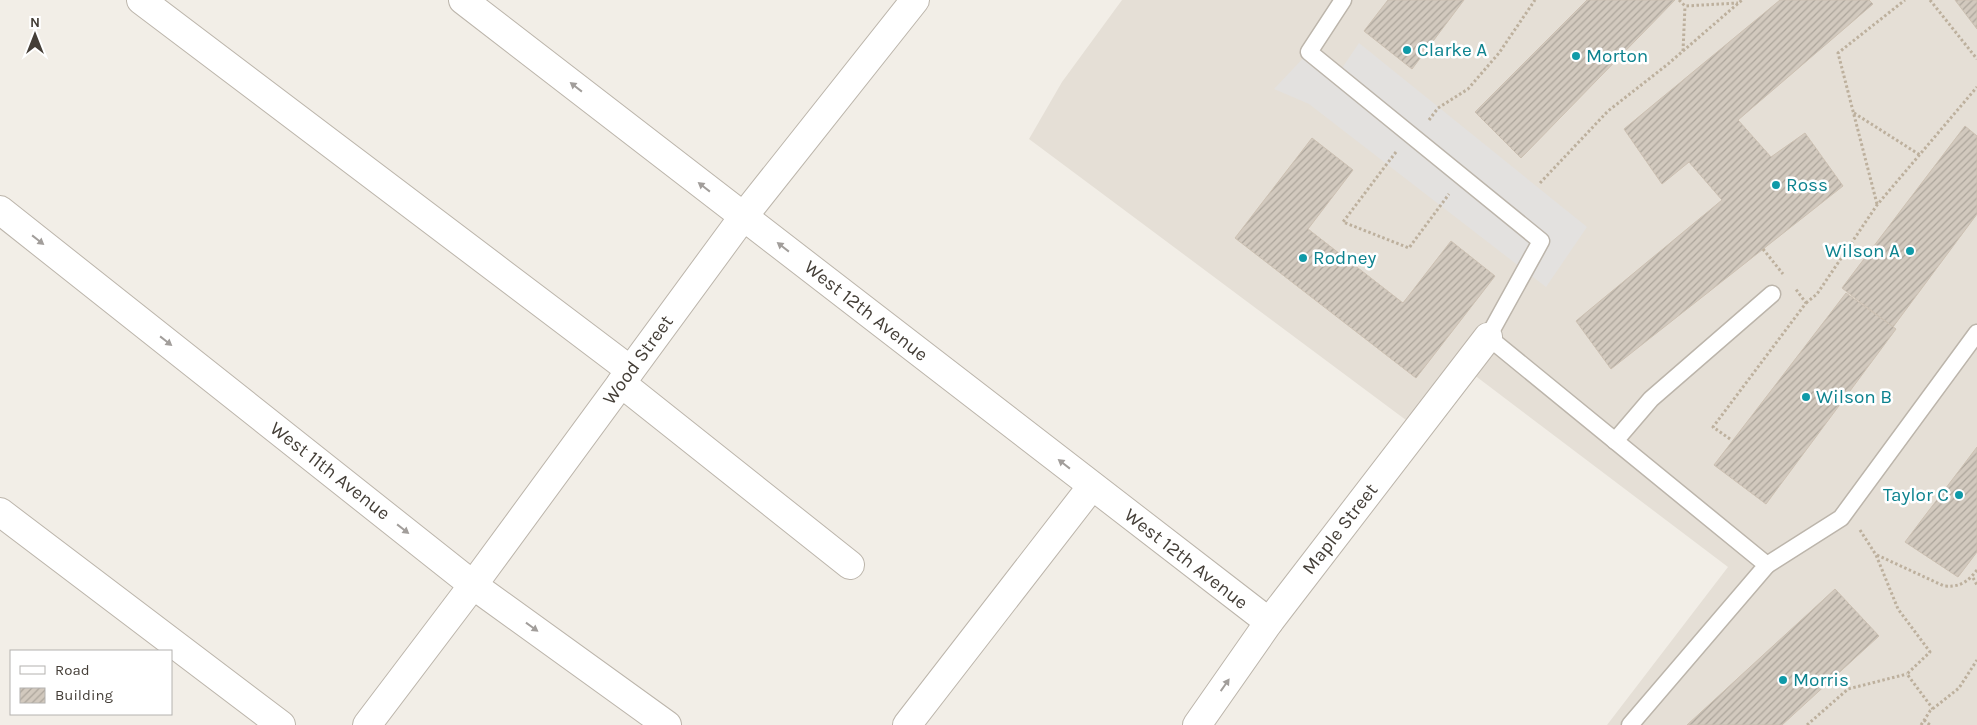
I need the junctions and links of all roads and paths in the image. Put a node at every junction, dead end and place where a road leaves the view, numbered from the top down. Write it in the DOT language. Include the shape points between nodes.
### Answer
graph roads {
  1 [pos="141,0"];
  2 [pos="463,0"];
  3 [pos="915,0"];
  4 [pos="1343,0"];
  5 [pos="1535,0"];
  6 [pos="1679,0"];
  7 [pos="1742,0"];
  8 [pos="1905,0"];
  9 [pos="1930,0"];
  10 [pos="1738,3"];
  11 [pos="1685,6"];
  12 [pos="1684,51"];
  13 [pos="1977,59"];
  14 [pos="1977,87"];
  15 [pos="1854,113"];
  16 [pos="1413,137"];
  17 [pos="1920,155"];
  18 [pos="1462,177"];
  19 [pos="1540,183"];
  20 [pos="1877,205"];
  21 [pos="0,210"];
  22 [pos="743,217"];
  23 [pos="1763,249"];
  24 [pos="1787,280"];
  25 [pos="1794,287"];
  26 [pos="1772,294"];
  27 [pos="1806,303"];
  28 [pos="1977,333"];
  29 [pos="1488,337"];
  30 [pos="625,377"];
  31 [pos="1730,439"];
  32 [pos="1615,441"];
  33 [pos="1092,486"];
  34 [pos="0,512"];
  35 [pos="1870,546"];
  36 [pos="1876,554"];
  37 [pos="1767,564"];
  38 [pos="850,565"];
  39 [pos="1977,570"];
  40 [pos="1972,576"];
  41 [pos="473,585"];
  42 [pos="1977,585"];
  43 [pos="1269,622"];
  44 [pos="1977,660"];
  45 [pos="1907,674"];
  46 [pos="1933,709"];
  47 [pos="1924,720"];
  48 [pos="281,725"];
  49 [pos="367,725"];
  50 [pos="667,725"];
  51 [pos="907,725"];
  52 [pos="1197,725"];
  53 [pos="1630,725"];
  54 [pos="1806,725"];
  55 [pos="1921,725"];
  56 [pos="1930,725"];
  1 -- 30 [label="street"];
  22 -- 2 [label="street, West 12th Avenue, one-way"];
  3 -- 22 [label="street, Wood Street"];
  4 -- 16 [label="lane" via="1309,52"];
  5 -- 16 [label="path" via="1500,53 1468,89 1438,108"];
  6 -- 11 [label="path"];
  7 -- 10 [label="path"];
  8 -- 15 [label="path" via="1838,53"];
  9 -- 13 [label="path"];
  10 -- 11 [label="path"];
  10 -- 12 [label="path"];
  11 -- 12 [label="path"];
  12 -- 19 [label="path" via="1608,111"];
  14 -- 17 [label="path"];
  15 -- 17 [label="path"];
  15 -- 20 [label="path"];
  16 -- 18 [label="lane"];
  16 -- 18 [label="path" via="1385,165 1343,222 1409,248"];
  17 -- 20 [label="path"];
  18 -- 29 [label="lane" via="1541,242"];
  20 -- 27 [label="path" via="1817,294"];
  21 -- 41 [label="street, West 11th Avenue, one-way"];
  22 -- 30 [label="street, Wood Street"];
  33 -- 22 [label="street, West 12th Avenue, one-way"];
  23 -- 24 [label="path"];
  25 -- 27 [label="path"];
  26 -- 32 [label="lane" via="1651,399"];
  27 -- 31 [label="path" via="1713,427"];
  28 -- 37 [label="lane" via="1841,518"];
  29 -- 32 [label="lane"];
  29 -- 43 [label="street, Maple Street"];
  30 -- 38 [label="street"];
  30 -- 41 [label="street, Wood Street"];
  32 -- 37 [label="lane"];
  33 -- 43 [label="street, West 12th Avenue"];
  33 -- 51 [label="street"];
  34 -- 48 [label="street"];
  35 -- 36 [label="path"];
  36 -- 40 [label="path" via="1944,586 1964,584"];
  36 -- 45 [label="path" via="1898,609 1930,652"];
  37 -- 53 [label="lane"];
  39 -- 40 [label="path"];
  40 -- 42 [label="path"];
  41 -- 49 [label="street, Wood Street"];
  41 -- 50 [label="street, West 11th Avenue, one-way"];
  52 -- 43 [label="street, Maple Street, one-way"];
  44 -- 46 [label="path" via="1959,688"];
  45 -- 46 [label="path"];
  45 -- 54 [label="path" via="1848,689"];
  46 -- 47 [label="path"];
  47 -- 55 [label="path"];
  47 -- 56 [label="path"];
}
